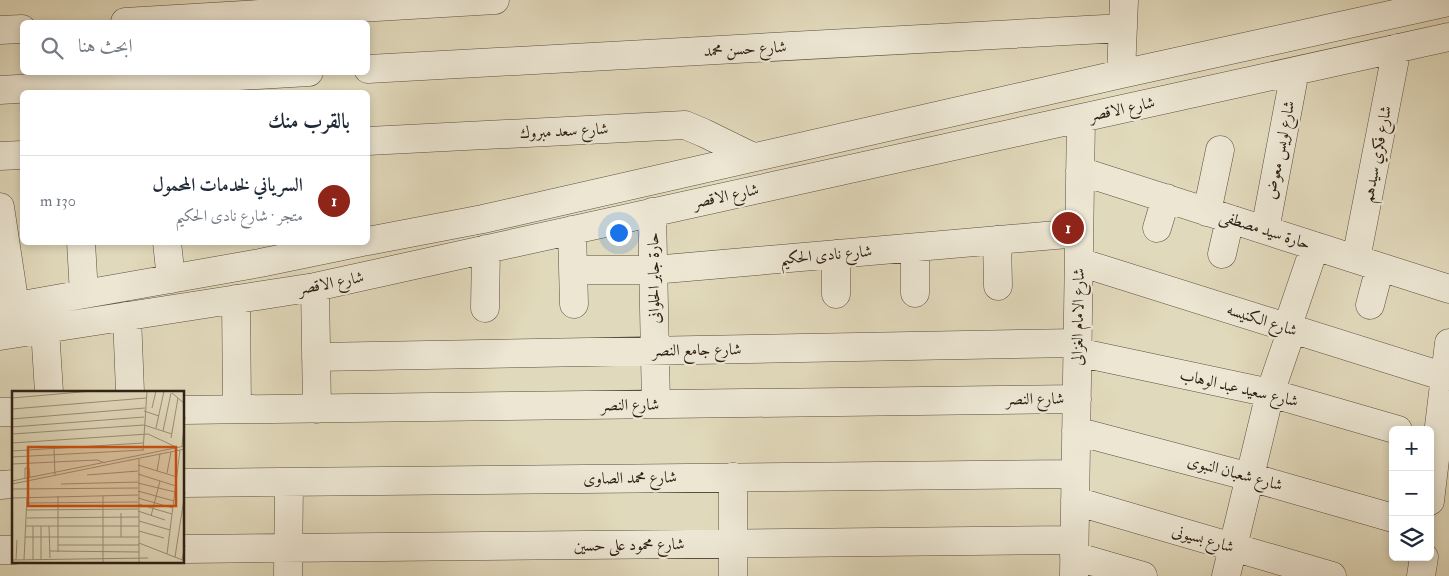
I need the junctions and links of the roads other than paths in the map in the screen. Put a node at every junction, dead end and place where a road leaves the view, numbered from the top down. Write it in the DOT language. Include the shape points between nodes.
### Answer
graph roads {
  1 [pos="495,0"];
  2 [pos="1124,0"];
  3 [pos="1449,2"];
  4 [pos="250,19"];
  5 [pos="208,20"];
  6 [pos="1123,28"];
  7 [pos="20,29"];
  8 [pos="0,30"];
  9 [pos="1449,37"];
  10 [pos="1397,48"];
  11 [pos="370,69"];
  12 [pos="1295,71"];
  13 [pos="1121,74"];
  14 [pos="288,75"];
  15 [pos="253,80"];
  16 [pos="0,90"];
  17 [pos="1081,118"];
  18 [pos="370,140"];
  19 [pos="1220,150"];
  20 [pos="20,155"];
  21 [pos="0,156"];
  22 [pos="753,157"];
  23 [pos="1080,171"];
  24 [pos="1166,198"];
  25 [pos="0,208"];
  26 [pos="652,212"];
  27 [pos="1219,215"];
  28 [pos="1157,228"];
  29 [pos="572,230"];
  30 [pos="1265,230"];
  31 [pos="1079,232"];
  32 [pos="997,240"];
  33 [pos="370,241"];
  34 [pos="81,245"];
  35 [pos="167,245"];
  36 [pos="334,245"];
  37 [pos="1315,246"];
  38 [pos="915,248"];
  39 [pos="486,250"];
  40 [pos="260,253"];
  41 [pos="836,254"];
  42 [pos="1222,254"];
  43 [pos="1078,262"];
  44 [pos="1368,263"];
  45 [pos="573,270"];
  46 [pos="653,270"];
  47 [pos="170,279"];
  48 [pos="998,286"];
  49 [pos="315,287"];
  50 [pos="1449,289"];
  51 [pos="915,293"];
  52 [pos="84,294"];
  53 [pos="836,294"];
  54 [pos="249,297"];
  55 [pos="574,304"];
  56 [pos="1370,305"];
  57 [pos="7,308"];
  58 [pos="485,308"];
  59 [pos="127,316"];
  60 [pos="46,329"];
  61 [pos="1290,329"];
  62 [pos="0,336"];
  63 [pos="1449,343"];
  64 [pos="1077,348"];
  65 [pos="655,351"];
  66 [pos="316,357"];
  67 [pos="1445,377"];
  68 [pos="49,391"];
  69 [pos="130,391"];
  70 [pos="1270,393"];
  71 [pos="1077,398"];
  72 [pos="656,404"];
  73 [pos="317,409"];
  74 [pos="185,410"];
  75 [pos="237,410"];
  76 [pos="1389,427"];
  77 [pos="1076,431"];
  78 [pos="1434,440"];
  79 [pos="1075,474"];
  80 [pos="733,477"];
  81 [pos="1250,477"];
  82 [pos="289,482"];
  83 [pos="185,483"];
  84 [pos="1075,502"];
  85 [pos="1389,517"];
  86 [pos="733,544"];
  87 [pos="1233,547"];
  88 [pos="288,548"];
  89 [pos="185,549"];
  90 [pos="1074,557"];
  91 [pos="1423,561"];
  92 [pos="288,576"];
  93 [pos="733,576"];
  94 [pos="1143,576"];
  95 [pos="1226,576"];
  96 [pos="1332,576"];
  97 [pos="1421,576"];
  1 -- 4 [label="street"];
  2 -- 6 [label="street"];
  3 -- 13 [label="street, شارع الاقصر"];
  4 -- 5 [label="street"];
  6 -- 11 [label="street, شارع حسن محمد"];
  6 -- 13 [label="street"];
  7 -- 8 [label="street"];
  9 -- 10 [label="street, شارع الاقصر"];
  10 -- 12 [label="street, شارع الاقصر"];
  10 -- 44 [label="street, شارع فكري سيدهم"];
  12 -- 17 [label="street, شارع الاقصر"];
  12 -- 30 [label="street, شارع لويس معوض"];
  13 -- 22 [label="street, شارع الاقصر"];
  14 -- 15 [label="street"];
  15 -- 16 [label="street"];
  17 -- 23 [label="street, شارع الامام الغزالى"];
  17 -- 26 [label="street, شارع الاقصر"];
  18 -- 22 [label="street, شارع سعد مبروك" via="685,125"];
  19 -- 27 [label="street"];
  20 -- 21 [label="street"];
  22 -- 33 [label="street, شارع الاقصر" via="483,219"];
  23 -- 24 [label="street, حارة سيد مصطفى"];
  23 -- 31 [label="street, شارع الامام الغزالى"];
  24 -- 27 [label="street, حارة سيد مصطفى"];
  24 -- 28 [label="street"];
  25 -- 57 [label="street"];
  26 -- 29 [label="street, شارع الاقصر"];
  26 -- 46 [label="street, حارة جابر الحلوانى"];
  27 -- 30 [label="street, حارة سيد مصطفى"];
  27 -- 42 [label="street"];
  29 -- 39 [label="street, شارع الاقصر"];
  29 -- 45 [label="street"];
  30 -- 37 [label="street, حارة سيد مصطفى"];
  31 -- 32 [label="street, شارع نادى الحكيم"];
  31 -- 43 [label="street, شارع الامام الغزالى"];
  32 -- 38 [label="street, شارع نادى الحكيم"];
  32 -- 48 [label="street"];
  34 -- 52 [label="street"];
  35 -- 47 [label="street"];
  36 -- 40 [label="street, شارع الاقصر"];
  37 -- 44 [label="street, حارة سيد مصطفى"];
  37 -- 61 [label="street"];
  38 -- 41 [label="street, شارع نادى الحكيم"];
  38 -- 51 [label="street"];
  39 -- 49 [label="street, شارع الاقصر"];
  39 -- 58 [label="street"];
  40 -- 47 [label="street, شارع الاقصر"];
  40 -- 54 [label="street"];
  41 -- 46 [label="street, شارع نادى الحكيم"];
  41 -- 53 [label="street"];
  43 -- 61 [label="street, شارع الكنيسه"];
  43 -- 64 [label="street, شارع الامام الغزالى"];
  44 -- 50 [label="street, حارة سيد مصطفى"];
  44 -- 56 [label="street, شارع فكري سيدهم"];
  45 -- 46 [label="street, شارع نادى الحكيم"];
  45 -- 55 [label="street"];
  46 -- 65 [label="street, حارة جابر الحلوانى"];
  47 -- 52 [label="street, شارع الاقصر"];
  49 -- 54 [label="street, شارع الاقصر"];
  49 -- 66 [label="street"];
  52 -- 57 [label="street, شارع الاقصر"];
  54 -- 59 [label="street, شارع الاقصر"];
  54 -- 75 [label="street"];
  59 -- 60 [label="street, شارع الاقصر"];
  59 -- 69 [label="street"];
  60 -- 62 [label="street, شارع الاقصر"];
  60 -- 68 [label="street"];
  61 -- 67 [label="street, شارع الكنيسه"];
  61 -- 70 [label="street"];
  63 -- 67 [label="street"];
  64 -- 65 [label="street, شارع جامع النصر"];
  64 -- 70 [label="street, شارع سعيد عبد الوهاب"];
  64 -- 71 [label="street, شارع الامام الغزالى"];
  65 -- 66 [label="street, شارع جامع النصر"];
  65 -- 72 [label="street, حارة جابر الحلوانى"];
  66 -- 73 [label="street"];
  67 -- 78 [label="street"];
  70 -- 76 [label="street, شارع سعيد عبد الوهاب"];
  70 -- 81 [label="street"];
  71 -- 72 [label="street, شارع النصر"];
  71 -- 77 [label="street, شارع الامام الغزالى"];
  72 -- 73 [label="street, شارع النصر"];
  73 -- 75 [label="street, شارع النصر"];
  74 -- 75 [label="street, شارع النصر"];
  77 -- 79 [label="street, شارع الامام الغزالى"];
  77 -- 81 [label="street, شارع شعبان النبوى"];
  79 -- 80 [label="street, شارع محمد الصاوى"];
  79 -- 84 [label="street, شارع الامام الغزالى"];
  80 -- 82 [label="street, شارع محمد الصاوى"];
  80 -- 86 [label="street"];
  81 -- 85 [label="street, شارع شعبان النبوى"];
  81 -- 87 [label="street"];
  82 -- 83 [label="street, شارع محمد الصاوى"];
  82 -- 88 [label="street"];
  84 -- 87 [label="street, شارع بسيونى"];
  84 -- 90 [label="street, شارع الامام الغزالى"];
  86 -- 88 [label="street, شارع محمود على حسين"];
  86 -- 90 [label="street, شارع محمود على حسين"];
  86 -- 93 [label="street"];
  87 -- 95 [label="street"];
  87 -- 96 [label="street, شارع بسيونى"];
  88 -- 89 [label="street, شارع محمود على حسين"];
  88 -- 92 [label="street"];
  90 -- 94 [label="street, شارع محمود على حسين"];
  91 -- 97 [label="street"];
}
